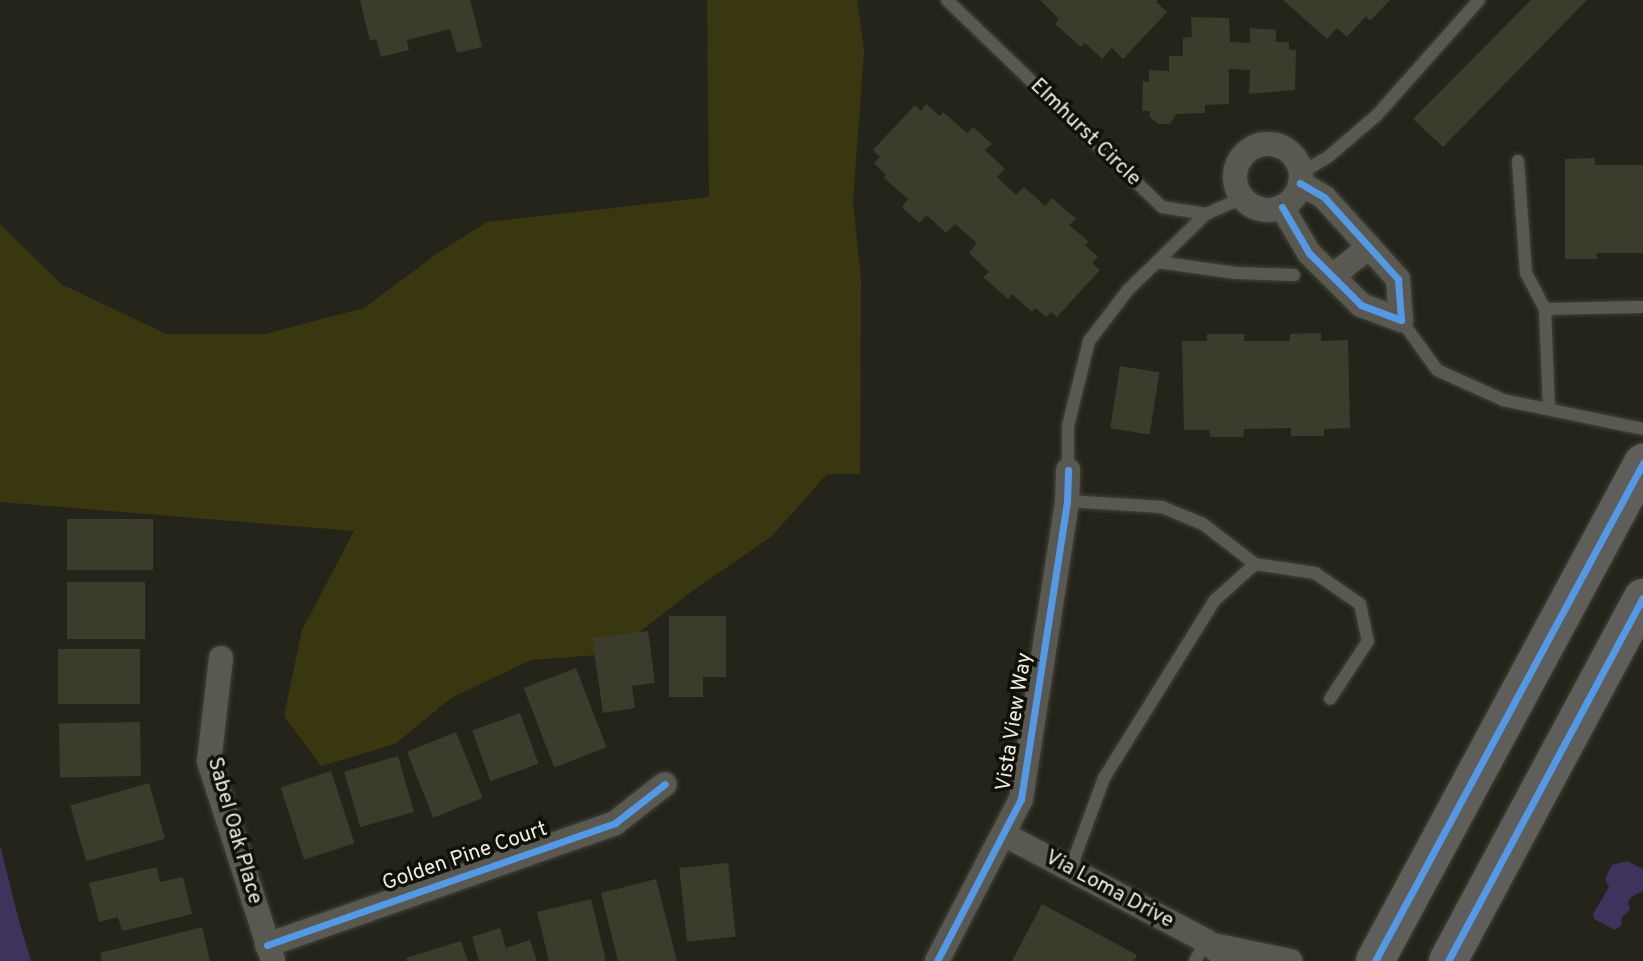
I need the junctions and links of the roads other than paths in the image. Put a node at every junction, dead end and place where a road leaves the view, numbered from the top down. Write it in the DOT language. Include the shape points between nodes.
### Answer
graph roads {
  1 [pos="947,0"];
  2 [pos="1479,0"];
  3 [pos="1518,162"];
  4 [pos="1301,178"];
  5 [pos="1243,198"];
  6 [pos="1282,207"];
  7 [pos="1206,214"];
  8 [pos="1369,247"];
  9 [pos="1157,262"];
  10 [pos="1294,275"];
  11 [pos="1334,275"];
  12 [pos="1643,307"];
  13 [pos="1545,309"];
  14 [pos="1401,320"];
  15 [pos="1549,409"];
  16 [pos="1643,429"];
  17 [pos="1643,463"];
  18 [pos="1068,470"];
  19 [pos="1067,500"];
  20 [pos="1255,564"];
  21 [pos="1643,598"];
  22 [pos="221,658"];
  23 [pos="1330,699"];
  24 [pos="665,784"];
  25 [pos="1005,835"];
  26 [pos="1070,870"];
  27 [pos="1211,952"];
  28 [pos="270,953"];
  29 [pos="937,961"];
  30 [pos="1290,961"];
  31 [pos="1375,961"];
  32 [pos="1448,961"];
  1 -- 7 [label="lane, Elmhurst Circle" via="1162,207"];
  2 -- 4 [label="lane" via="1377,115"];
  3 -- 13 [label="lane" via="1526,273"];
  4 -- 5 [label="street" via="1288,150 1259,145 1243,156 1237,168 1235,180"];
  4 -- 6 [label="street" via="1294,197"];
  4 -- 8 [label="street"];
  5 -- 6 [label="street" via="1259,209"];
  5 -- 7 [label="lane"];
  6 -- 11 [label="street" via="1309,253"];
  7 -- 9 [label="lane"];
  8 -- 11 [label="street"];
  8 -- 14 [label="street" via="1398,279"];
  9 -- 10 [label="lane"];
  9 -- 18 [label="lane" via="1088,341 1068,426"];
  11 -- 14 [label="street" via="1361,305"];
  12 -- 13 [label="lane"];
  13 -- 15 [label="lane"];
  14 -- 15 [label="lane" via="1437,370 1503,400"];
  15 -- 16 [label="lane"];
  17 -- 31 [label="main road"];
  18 -- 19 [label="street, Vista View Way"];
  19 -- 20 [label="lane" via="1162,507 1203,524"];
  19 -- 25 [label="street, Vista View Way" via="1021,799"];
  20 -- 23 [label="lane" via="1315,573 1360,604 1368,641"];
  20 -- 26 [label="lane" via="1214,601 1104,778"];
  21 -- 32 [label="main road"];
  22 -- 28 [label="street, Sabel Oak Place" via="209,761"];
  24 -- 28 [label="street, Golden Pine Court" via="615,823"];
  25 -- 26 [label="street, Via Loma Drive"];
  25 -- 29 [label="street, Vista View Way"];
  26 -- 27 [label="street, Via Loma Drive"];
  27 -- 30 [label="street, Via Loma Drive"];
}
